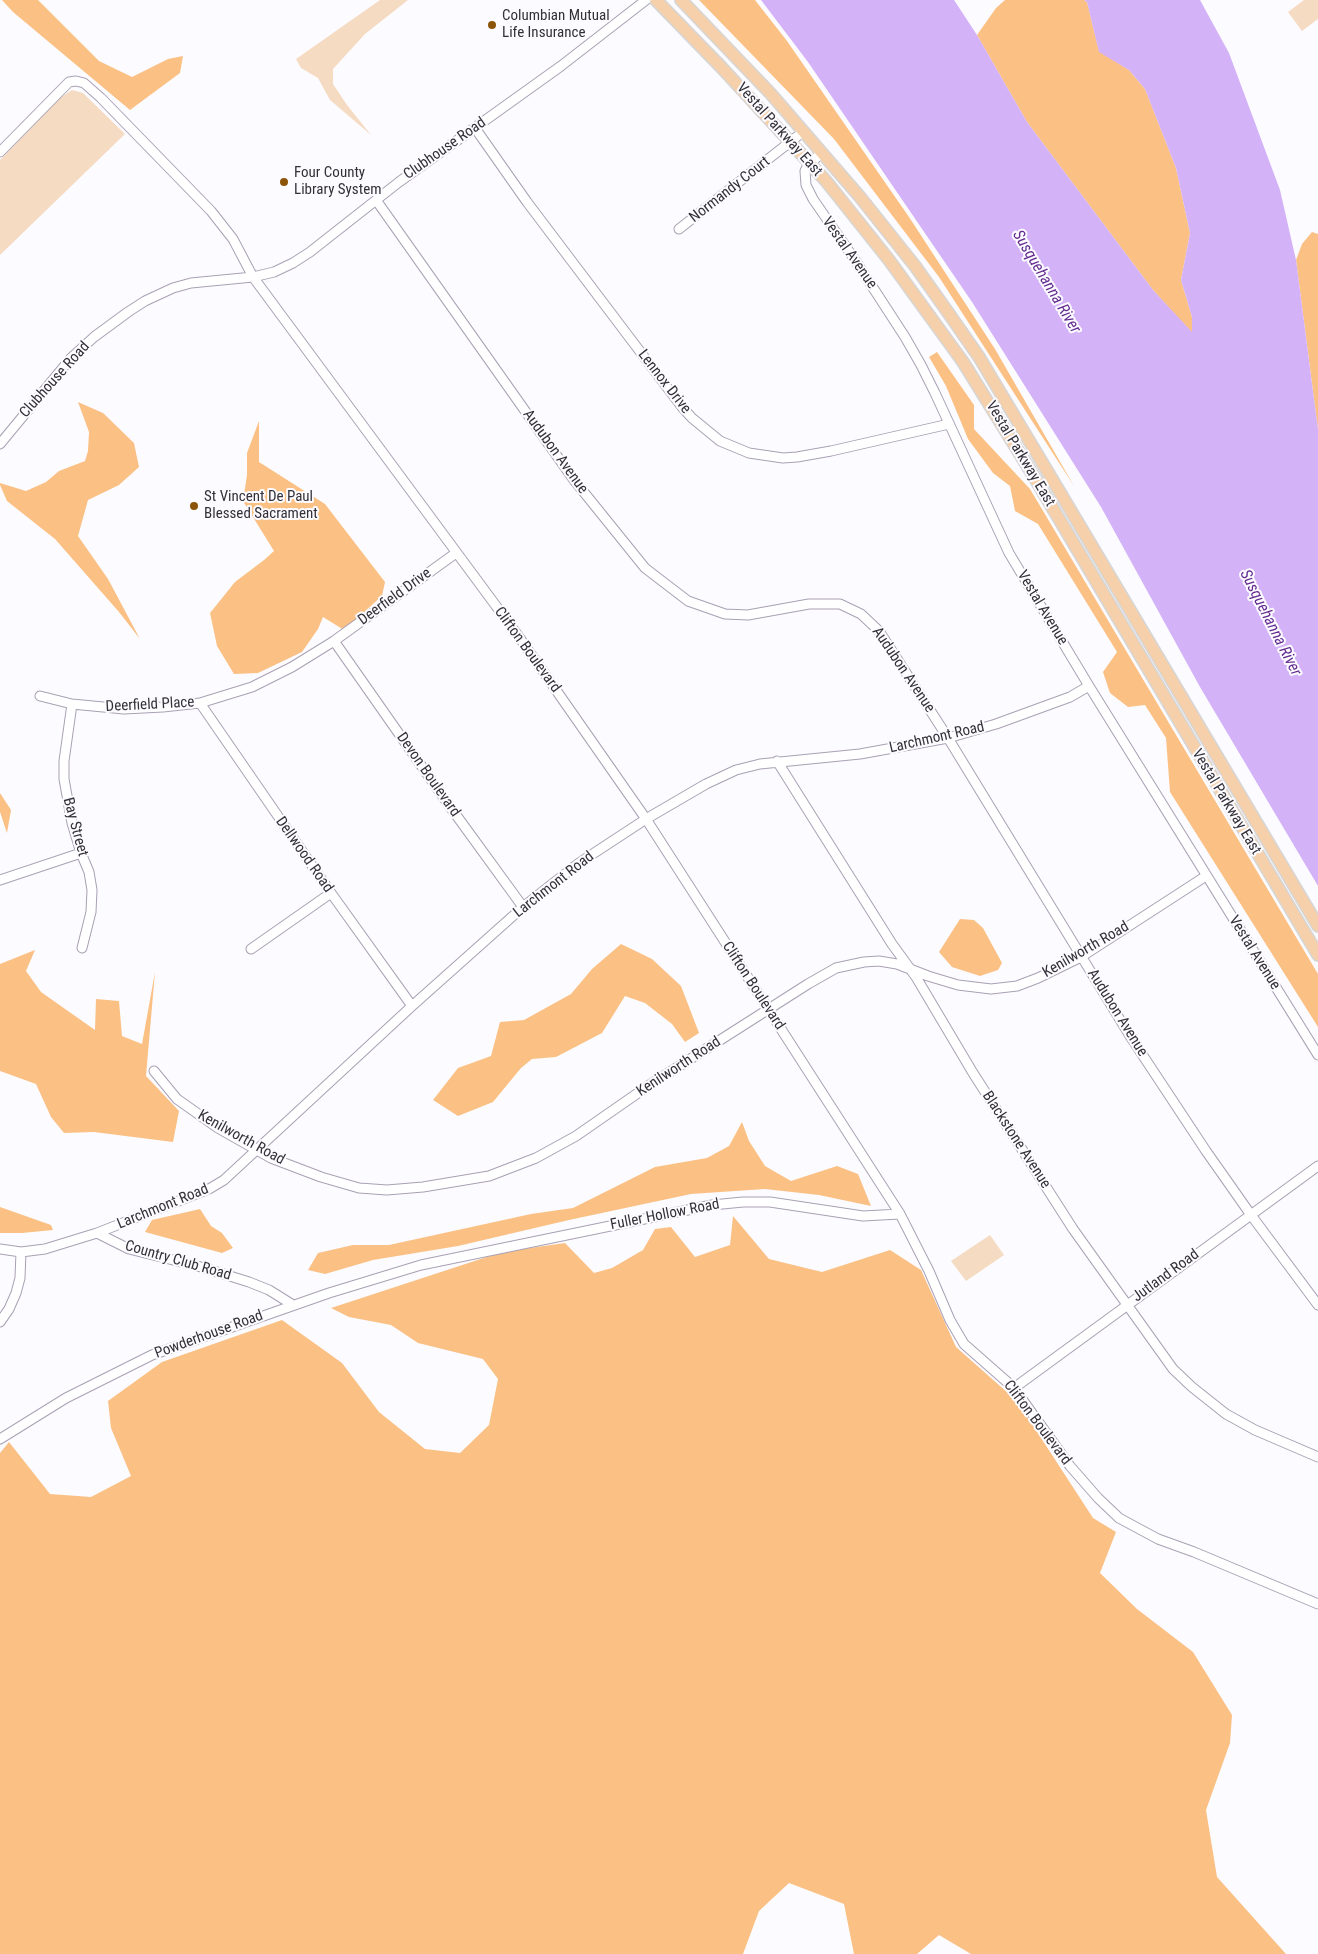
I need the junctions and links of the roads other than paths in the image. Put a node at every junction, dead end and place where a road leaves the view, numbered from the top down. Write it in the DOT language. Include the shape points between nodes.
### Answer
graph roads {
  1 [pos="646,0"];
  2 [pos="656,0"];
  3 [pos="681,0"];
  4 [pos="475,128"];
  5 [pos="804,131"];
  6 [pos="791,142"];
  7 [pos="0,152"];
  8 [pos="822,152"];
  9 [pos="810,163"];
  10 [pos="376,200"];
  11 [pos="679,229"];
  12 [pos="253,277"];
  13 [pos="949,424"];
  14 [pos="0,444"];
  15 [pos="456,553"];
  16 [pos="334,641"];
  17 [pos="1089,686"];
  18 [pos="40,696"];
  19 [pos="200,702"];
  20 [pos="72,704"];
  21 [pos="948,738"];
  22 [pos="777,761"];
  23 [pos="646,819"];
  24 [pos="81,853"];
  25 [pos="1206,876"];
  26 [pos="0,880"];
  27 [pos="331,893"];
  28 [pos="523,907"];
  29 [pos="1318,926"];
  30 [pos="82,948"];
  31 [pos="251,949"];
  32 [pos="1318,955"];
  33 [pos="1081,957"];
  34 [pos="909,968"];
  35 [pos="412,1006"];
  36 [pos="768,1009"];
  37 [pos="1318,1055"];
  38 [pos="154,1071"];
  39 [pos="257,1150"];
  40 [pos="1318,1166"];
  41 [pos="900,1214"];
  42 [pos="1250,1215"];
  43 [pos="97,1233"];
  44 [pos="0,1249"];
  45 [pos="21,1252"];
  46 [pos="431,1262"];
  47 [pos="1128,1303"];
  48 [pos="1318,1305"];
  49 [pos="294,1306"];
  50 [pos="0,1322"];
  51 [pos="1014,1388"];
  52 [pos="0,1439"];
  53 [pos="1318,1457"];
  54 [pos="1318,1604"];
  1 -- 4 [label="street, Clubhouse Road"];
  2 -- 6 [label="main road, Vestal Parkway East"];
  3 -- 5 [label="main road, Vestal Parkway East"];
  4 -- 10 [label="street, Clubhouse Road"];
  4 -- 13 [label="street, Lennox Drive" via="682,407 720,441 749,453 797,457"];
  5 -- 6 [label="street, Normandy Court"];
  5 -- 8 [label="main road, Vestal Parkway East"];
  6 -- 9 [label="main road, Vestal Parkway East"];
  6 -- 11 [label="street, Normandy Court"];
  7 -- 12 [label="street, Clifton Boulevard" via="69,82 84,83 211,211 233,239"];
  8 -- 9 [label="street"];
  8 -- 29 [label="main road, Vestal Parkway East" via="915,266 979,357"];
  9 -- 13 [label="street, Vestal Avenue" via="804,175 813,199 905,337"];
  9 -- 32 [label="main road, Vestal Parkway East" via="905,281 986,398"];
  10 -- 12 [label="street, Clubhouse Road" via="298,259 274,272"];
  10 -- 21 [label="street, Audubon Avenue" via="574,480 645,568 688,600 725,614 748,615 828,603 852,608 879,631"];
  12 -- 14 [label="street, Clubhouse Road" via="191,283 173,288 128,312 72,358"];
  12 -- 15 [label="street, Clifton Boulevard"];
  13 -- 17 [label="street, Vestal Avenue" via="1009,553"];
  15 -- 16 [label="street, Deerfield Drive"];
  15 -- 23 [label="street, Clifton Boulevard"];
  16 -- 19 [label="street, Deerfield Place" via="252,687"];
  16 -- 28 [label="street, Devon Boulevard"];
  17 -- 21 [label="street, Larchmont Road" via="996,724"];
  17 -- 25 [label="street, Vestal Avenue"];
  18 -- 20 [label="street, Deerfield Place"];
  19 -- 20 [label="street, Deerfield Place" via="124,709"];
  19 -- 27 [label="street, Dellwood Road"];
  20 -- 24 [label="street, Bay Street" via="64,779"];
  21 -- 22 [label="street, Larchmont Road" via="860,754"];
  21 -- 33 [label="street, Audubon Avenue"];
  22 -- 23 [label="street, Larchmont Road" via="723,775"];
  22 -- 34 [label="street, Blackstone Avenue"];
  23 -- 28 [label="street, Larchmont Road" via="579,863"];
  23 -- 36 [label="street, Clifton Boulevard"];
  24 -- 26 [label="street"];
  24 -- 30 [label="street, Bay Street" via="92,890 91,912"];
  25 -- 33 [label="street, Kenilworth Road"];
  25 -- 37 [label="street, Vestal Avenue"];
  27 -- 31 [label="street"];
  27 -- 35 [label="street, Dellwood Road"];
  28 -- 35 [label="street, Larchmont Road"];
  33 -- 34 [label="street, Kenilworth Road" via="1038,978 1006,988 958,985"];
  33 -- 42 [label="street, Audubon Avenue"];
  34 -- 36 [label="street, Kenilworth Road" via="879,961 836,968"];
  34 -- 47 [label="street, Blackstone Avenue" via="1073,1229"];
  35 -- 39 [label="street, Larchmont Road"];
  36 -- 39 [label="street, Kenilworth Road" via="576,1136 536,1158 490,1176 422,1187 359,1188 321,1177"];
  36 -- 41 [label="street, Clifton Boulevard"];
  38 -- 39 [label="street, Kenilworth Road" via="185,1106"];
  39 -- 43 [label="street, Larchmont Road" via="210,1189"];
  40 -- 42 [label="street, Jutland Road"];
  41 -- 46 [label="street, Fuller Hollow Road" via="863,1216 770,1202 712,1205"];
  41 -- 51 [label="street, Clifton Boulevard" via="964,1344"];
  42 -- 47 [label="street, Jutland Road"];
  42 -- 48 [label="street, Audubon Avenue"];
  43 -- 45 [label="street" via="45,1249"];
  43 -- 49 [label="street, Country Club Road" via="129,1249 249,1282"];
  44 -- 45 [label="street"];
  45 -- 50 [label="street" via="16,1293"];
  46 -- 49 [label="street, Powderhouse Road"];
  47 -- 51 [label="street, Jutland Road"];
  47 -- 53 [label="street, Blackstone Avenue" via="1162,1354 1192,1388 1233,1418"];
  49 -- 52 [label="street, Powderhouse Road" via="152,1355 66,1398"];
  51 -- 54 [label="street, Clifton Boulevard" via="1070,1466 1120,1518 1158,1539"];
}
